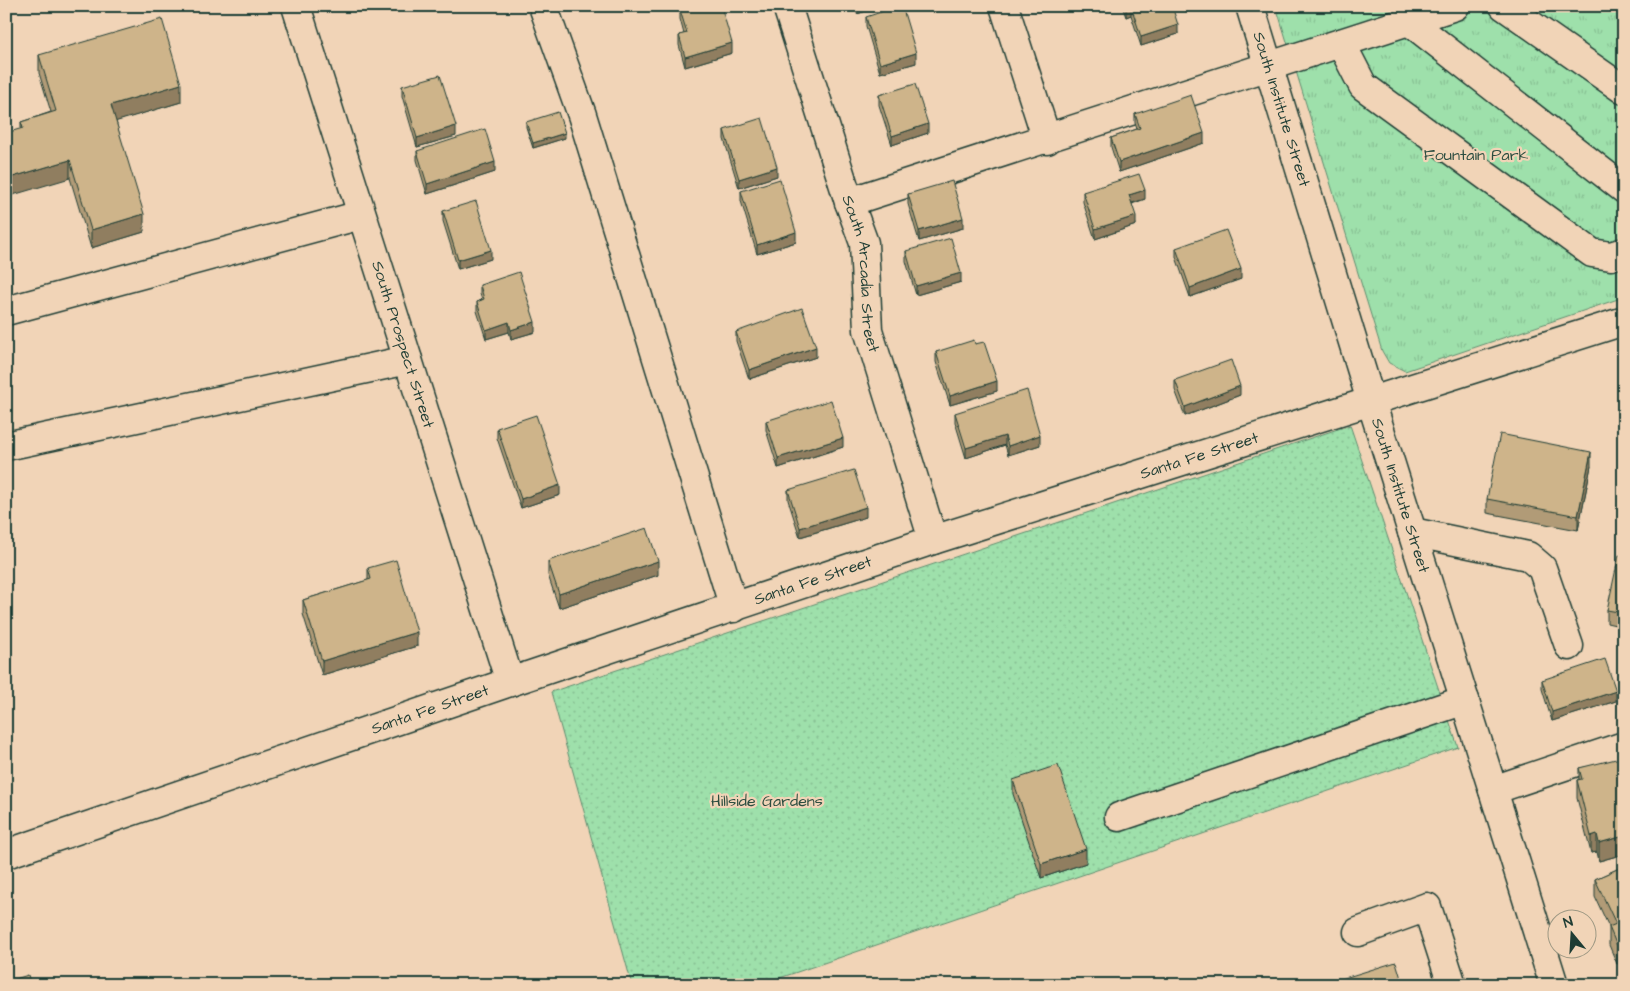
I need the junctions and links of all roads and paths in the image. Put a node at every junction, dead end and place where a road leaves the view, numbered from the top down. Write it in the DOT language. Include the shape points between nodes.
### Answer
graph roads {
  1 [pos="296,6"];
  2 [pos="544,6"];
  3 [pos="787,6"];
  4 [pos="1004,6"];
  5 [pos="1250,6"];
  6 [pos="1455,6"];
  7 [pos="1504,6"];
  8 [pos="1409,21"];
  9 [pos="1341,43"];
  10 [pos="1268,67"];
  11 [pos="1624,90"];
  12 [pos="1046,140"];
  13 [pos="1624,189"];
  14 [pos="849,202"];
  15 [pos="362,215"];
  16 [pos="1624,252"];
  17 [pos="6,311"];
  18 [pos="1624,321"];
  19 [pos="408,360"];
  20 [pos="1371,402"];
  21 [pos="6,446"];
  22 [pos="1412,532"];
  23 [pos="933,540"];
  24 [pos="734,608"];
  25 [pos="1570,646"];
  26 [pos="510,682"];
  27 [pos="1465,700"];
  28 [pos="1624,746"];
  29 [pos="1493,790"];
  30 [pos="1119,817"];
  31 [pos="6,854"];
  32 [pos="1358,932"];
  33 [pos="1452,985"];
  34 [pos="1554,985"];
  1 -- 15 [label="street, South Prospect Street"];
  2 -- 24 [label="street" via="582,115"];
  3 -- 14 [label="street, South Arcadia Street"];
  4 -- 12 [label="street"];
  5 -- 10 [label="street, South Institute Street"];
  6 -- 8 [label="street"];
  7 -- 11 [label="street"];
  8 -- 9 [label="street"];
  8 -- 13 [label="street"];
  9 -- 10 [label="street"];
  9 -- 16 [label="street" via="1363,86 1592,253 1611,256"];
  10 -- 12 [label="street"];
  10 -- 20 [label="street, South Institute Street"];
  12 -- 14 [label="street"];
  14 -- 23 [label="street, South Arcadia Street" via="864,242 868,330"];
  15 -- 17 [label="street"];
  15 -- 19 [label="street, South Prospect Street"];
  18 -- 20 [label="street, Santa Fe Street"];
  19 -- 21 [label="street"];
  19 -- 26 [label="street, South Prospect Street"];
  20 -- 22 [label="street, South Institute Street"];
  20 -- 23 [label="street, Santa Fe Street"];
  22 -- 25 [label="street" via="1528,556 1542,568"];
  22 -- 27 [label="street, South Institute Street"];
  23 -- 24 [label="street, Santa Fe Street"];
  24 -- 26 [label="street, Santa Fe Street"];
  26 -- 31 [label="street, Santa Fe Street"];
  27 -- 29 [label="street, South Institute Street"];
  27 -- 30 [label="street"];
  28 -- 29 [label="street"];
  29 -- 34 [label="street, South Institute Street"];
  32 -- 33 [label="street" via="1427,907"];
}
